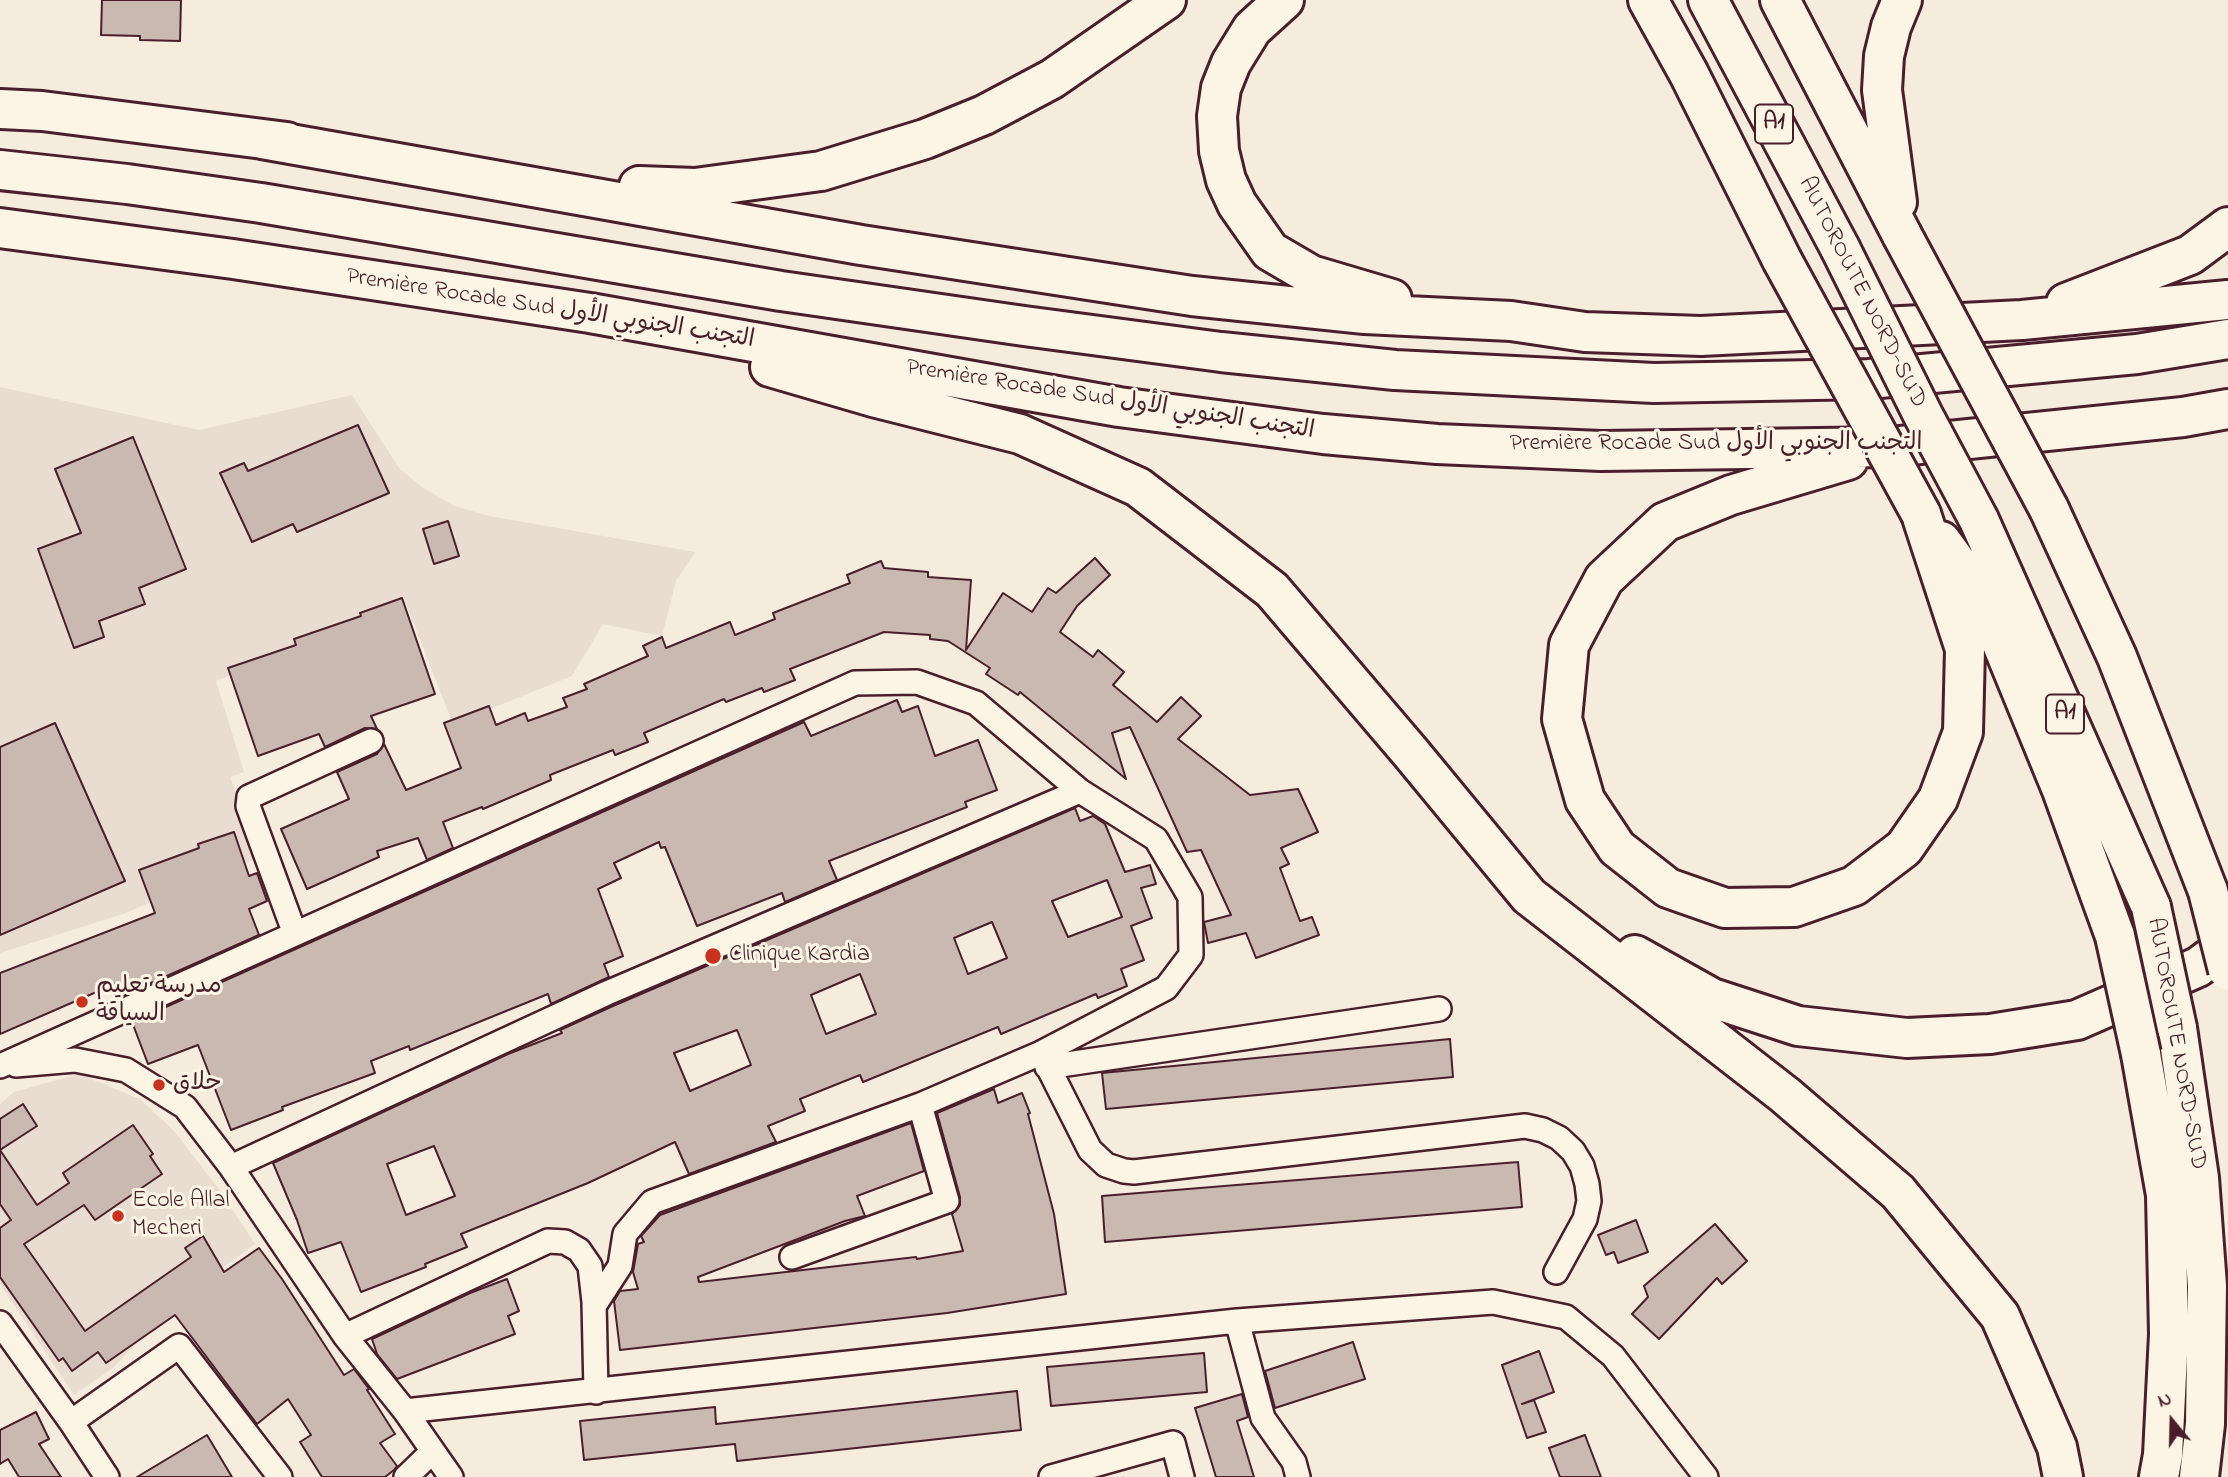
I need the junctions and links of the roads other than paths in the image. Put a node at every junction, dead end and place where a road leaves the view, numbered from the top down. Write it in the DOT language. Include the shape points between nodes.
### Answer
graph roads {
  1 [pos="1166,0"];
  2 [pos="1284,0"];
  3 [pos="1629,0"];
  4 [pos="1648,0"];
  5 [pos="1708,0"];
  6 [pos="1780,0"];
  7 [pos="1902,0"];
  8 [pos="0,109"];
  9 [pos="262,139"];
  10 [pos="1732,161"];
  11 [pos="0,170"];
  12 [pos="2228,227"];
  13 [pos="0,228"];
  14 [pos="1902,235"];
  15 [pos="2228,300"];
  16 [pos="590,313"];
  17 [pos="1454,317"];
  18 [pos="2022,320"];
  19 [pos="2228,339"];
  20 [pos="2228,409"];
  21 [pos="1891,447"];
  22 [pos="1921,514"];
  23 [pos="371,741"];
  24 [pos="1080,791"];
  25 [pos="1529,896"];
  26 [pos="295,934"];
  27 [pos="2228,945"];
  28 [pos="2228,970"];
  29 [pos="1439,1009"];
  30 [pos="1044,1060"];
  31 [pos="0,1066"];
  32 [pos="920,1105"];
  33 [pos="232,1167"];
  34 [pos="792,1257"];
  35 [pos="1556,1272"];
  36 [pos="594,1306"];
  37 [pos="1237,1321"];
  38 [pos="0,1323"];
  39 [pos="345,1336"];
  40 [pos="596,1392"];
  41 [pos="405,1411"];
  42 [pos="71,1422"];
  43 [pos="432,1452"];
  44 [pos="107,1477"];
  45 [pos="280,1477"];
  46 [pos="406,1477"];
  47 [pos="451,1477"];
  48 [pos="1051,1477"];
  49 [pos="1182,1477"];
  50 [pos="1298,1477"];
  51 [pos="1706,1477"];
  52 [pos="2063,1477"];
  53 [pos="2159,1477"];
  54 [pos="2199,1477"];
  1 -- 9 [label="highway" via="1052,79 984,115 925,139 821,171 695,188 640,186"];
  2 -- 17 [label="highway" via="1252,29 1221,88 1219,151 1237,204 1270,251 1311,275"];
  3 -- 10 [label="highway" via="1662,45"];
  4 -- 10 [label="highway"];
  5 -- 54 [label="highway, AUTOROUTE NORD-SUD / A1, bridge" via="1979,520 2151,907 2177,1028 2199,1178 2207,1286 2205,1424"];
  6 -- 14 [label="highway"];
  7 -- 14 [label="highway" via="1884,56 1881,90"];
  8 -- 9 [label="highway"];
  9 -- 17 [label="highway" via="1049,275 1279,306"];
  10 -- 22 [label="highway, bridge"];
  11 -- 19 [label="highway" via="261,203 780,291 1221,352 1395,370 1654,383 1869,379 2137,354"];
  12 -- 18 [label="highway" via="2190,255"];
  13 -- 16 [label="highway, Première Rocade Sud التجنب الجنوبي الأول"];
  14 -- 28 [label="highway, bridge" via="2049,509 2118,657 2208,891"];
  15 -- 18 [label="highway"];
  16 -- 21 [label="highway, Première Rocade Sud التجنب الجنوبي الأول" via="1119,407 1323,434 1601,451"];
  16 -- 25 [label="highway" via="873,397 1020,434 1138,486 1272,590"];
  17 -- 18 [label="highway" via="1584,332 1701,336"];
  20 -- 21 [label="highway, Première Rocade Sud التجنب الجنوبي الأول"];
  21 -- 22 [label="highway" via="1731,495 1665,522 1604,579 1569,645 1562,719 1585,800 1617,848 1668,888 1725,908 1794,907 1854,886 1904,848 1938,799 1962,732 1965,649"];
  22 -- 53 [label="highway, bridge" via="1984,600 2062,790 2115,936 2166,1195 2169,1334"];
  23 -- 26 [label="street" via="249,797 248,806"];
  24 -- 26 [label="street" via="976,703 917,682 855,683"];
  24 -- 30 [label="street" via="1156,839 1190,897 1191,955 1166,988"];
  24 -- 33 [label="street" via="607,993"];
  25 -- 27 [label="highway" via="1712,998 1798,1026 1907,1038 1990,1034 2077,1020 2198,967"];
  25 -- 52 [label="highway" via="1785,1095 1898,1192 2000,1316 2057,1447"];
  26 -- 31 [label="street"];
  29 -- 30 [label="street"];
  30 -- 32 [label="street"];
  30 -- 35 [label="street" via="1090,1150 1106,1165 1124,1171 1525,1126 1543,1130 1573,1151 1582,1166 1589,1201 1585,1219"];
  31 -- 33 [label="street" via="75,1060 127,1070 186,1107"];
  32 -- 34 [label="street" via="947,1201"];
  32 -- 36 [label="street" via="652,1202 625,1234 620,1266"];
  33 -- 39 [label="street"];
  36 -- 39 [label="street" via="590,1266 579,1250 565,1241 548,1241"];
  36 -- 40 [label="street"];
  37 -- 40 [label="street"];
  37 -- 50 [label="street" via="1263,1418 1294,1462"];
  37 -- 51 [label="street" via="1493,1302 1566,1317 1613,1356"];
  38 -- 42 [label="street"];
  39 -- 41 [label="street"];
  40 -- 41 [label="street"];
  41 -- 43 [label="street"];
  42 -- 44 [label="street"];
  42 -- 45 [label="street" via="179,1346"];
  43 -- 46 [label="street"];
  43 -- 47 [label="street"];
  48 -- 49 [label="street" via="1173,1443"];
}
